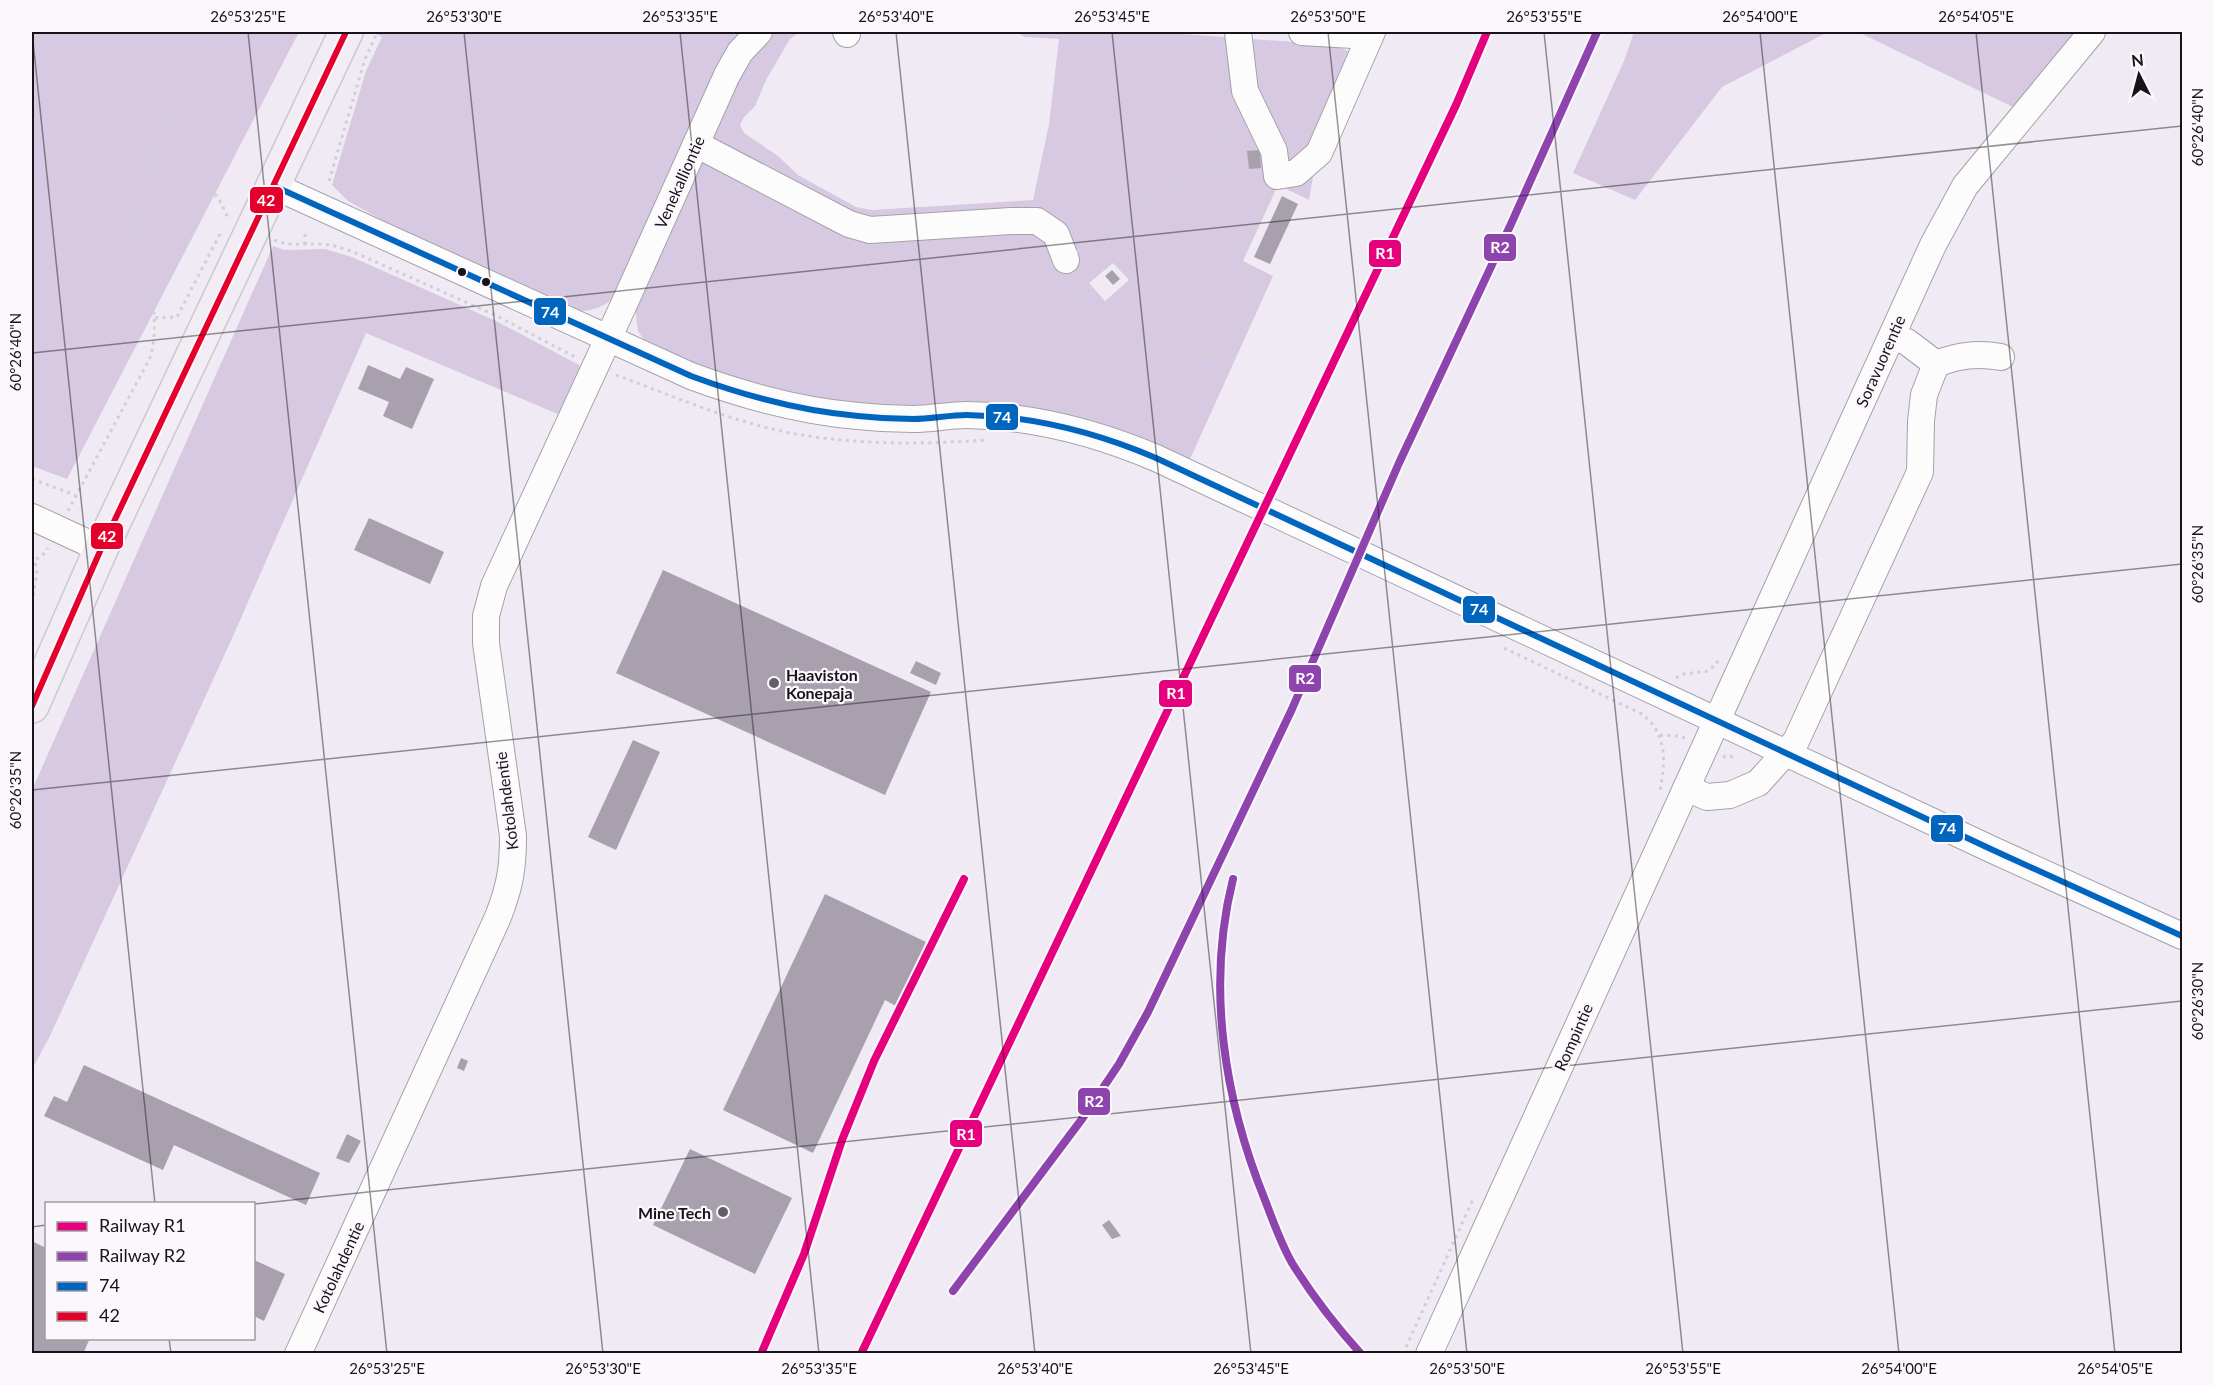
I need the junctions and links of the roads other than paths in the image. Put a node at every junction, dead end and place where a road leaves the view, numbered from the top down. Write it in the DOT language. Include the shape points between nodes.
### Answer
graph roads {
  1 [pos="362,32"];
  2 [pos="759,32"];
  3 [pos="1238,32"];
  4 [pos="1302,32"];
  5 [pos="2092,32"];
  6 [pos="1372,34"];
  7 [pos="696,144"];
  8 [pos="274,186"];
  9 [pos="1066,260"];
  10 [pos="1892,336"];
  11 [pos="608,338"];
  12 [pos="2001,357"];
  13 [pos="1936,364"];
  14 [pos="32,517"];
  15 [pos="101,549"];
  16 [pos="32,706"];
  17 [pos="1716,721"];
  18 [pos="1786,753"];
  19 [pos="1686,788"];
  20 [pos="2182,936"];
  21 [pos="298,1353"];
  22 [pos="1429,1353"];
  1 -- 8 [label="main road"];
  2 -- 7 [label="street, Venekalliontie" via="740,52 727,75"];
  3 -- 6 [label="street" via="1245,91 1275,151 1277,176 1296,173 1319,153"];
  4 -- 6 [label="street"];
  5 -- 10 [label="street, Soravuorentie" via="1965,186"];
  7 -- 9 [label="street" via="849,224 870,230 895,230 1037,221 1056,234"];
  7 -- 11 [label="street, Venekalliontie"];
  8 -- 11 [label="street"];
  8 -- 15 [label="main road"];
  10 -- 13 [label="street"];
  10 -- 17 [label="street, Soravuorentie"];
  11 -- 17 [label="street" via="737,393 811,411 912,419 966,415 1016,418 1088,432 1156,458"];
  11 -- 21 [label="street, Kotolahdentie" via="494,586 486,616 486,643 513,836 508,889"];
  12 -- 13 [label="street" via="1958,356"];
  13 -- 18 [label="street" via="1924,395 1920,472 1796,741"];
  14 -- 15 [label="street"];
  15 -- 16 [label="main road"];
  17 -- 18 [label="street"];
  17 -- 19 [label="street, Rompintie"];
  18 -- 19 [label="street" via="1758,783 1730,795 1707,797"];
  18 -- 20 [label="street"];
  19 -- 22 [label="street, Rompintie"];
}
